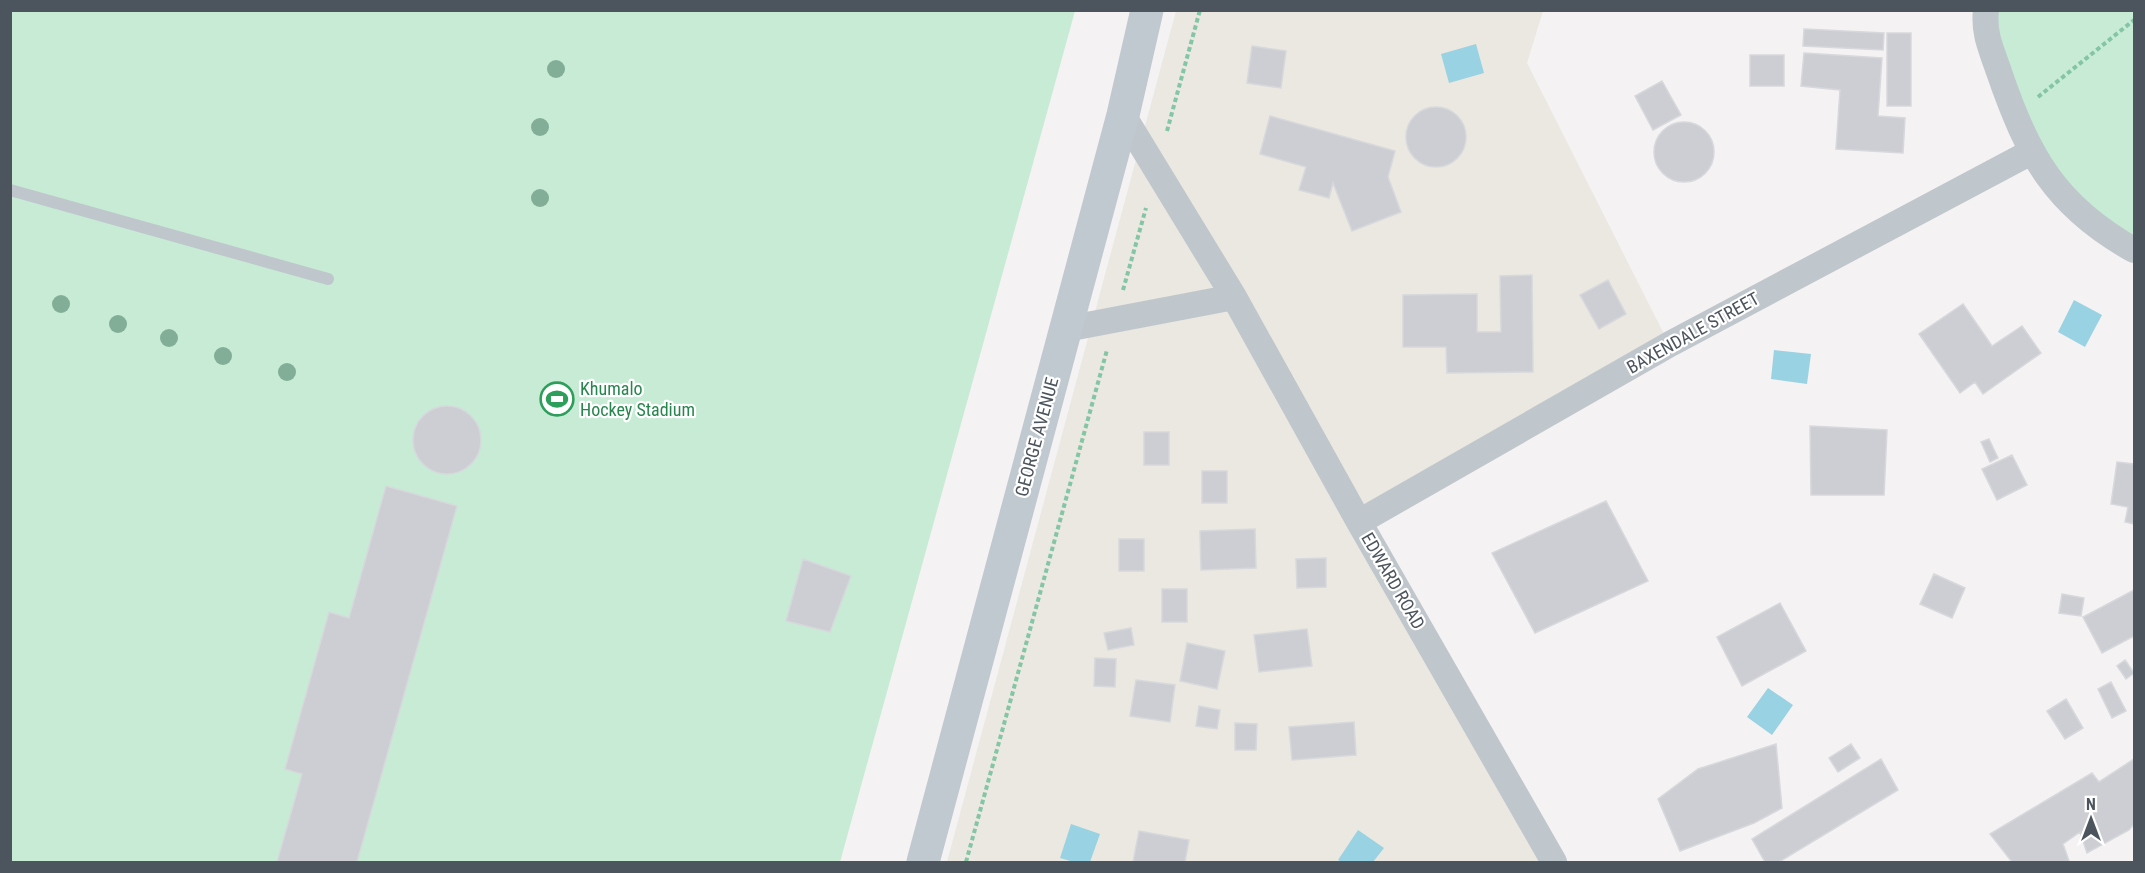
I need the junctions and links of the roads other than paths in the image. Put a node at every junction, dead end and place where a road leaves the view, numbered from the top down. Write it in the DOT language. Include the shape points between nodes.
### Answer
graph roads {
  1 [pos="1147,10"];
  2 [pos="1986,10"];
  3 [pos="1123,115"];
  4 [pos="2031,152"];
  5 [pos="10,190"];
  6 [pos="2134,250"];
  7 [pos="328,279"];
  8 [pos="1234,297"];
  9 [pos="1066,329"];
  10 [pos="1359,522"];
  11 [pos="923,862"];
  12 [pos="1554,862"];
  1 -- 3 [label="main road, GEORGE AVENUE"];
  2 -- 4 [label="street" via="1983,26 2014,116"];
  3 -- 8 [label="street, EDWARD ROAD"];
  3 -- 9 [label="main road, GEORGE AVENUE"];
  4 -- 6 [label="street" via="2064,198 2106,235"];
  4 -- 10 [label="street, BAXENDALE STREET" via="1670,344"];
  5 -- 7 [label="lane"];
  8 -- 9 [label="street"];
  8 -- 10 [label="street, EDWARD ROAD"];
  9 -- 11 [label="main road, GEORGE AVENUE"];
  10 -- 12 [label="street, EDWARD ROAD"];
}
